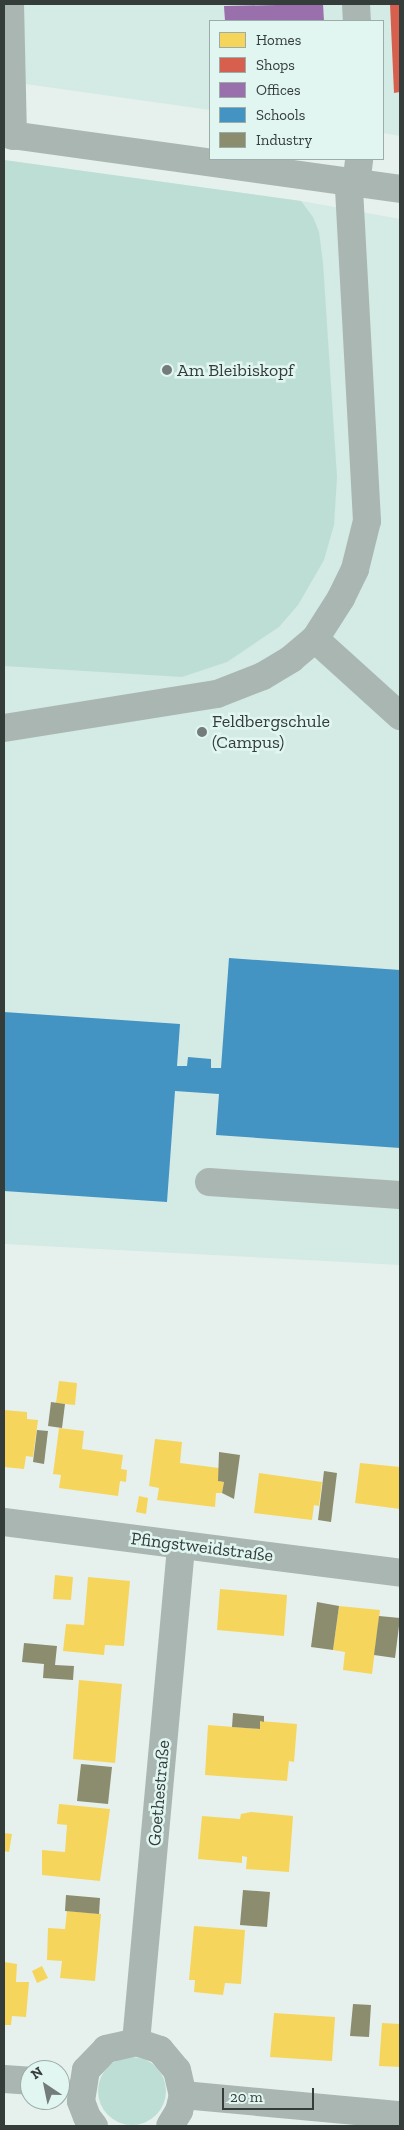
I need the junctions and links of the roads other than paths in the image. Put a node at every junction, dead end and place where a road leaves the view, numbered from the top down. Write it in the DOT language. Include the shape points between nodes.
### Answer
graph roads {
  1 [pos="10,4"];
  2 [pos="356,4"];
  3 [pos="357,20"];
  4 [pos="8,135"];
  5 [pos="209,159"];
  6 [pos="220,160"];
  7 [pos="355,176"];
  8 [pos="400,189"];
  9 [pos="314,639"];
  10 [pos="400,716"];
  11 [pos="4,728"];
  12 [pos="209,1182"];
  13 [pos="400,1196"];
  14 [pos="4,1522"];
  15 [pos="181,1545"];
  16 [pos="400,1573"];
  17 [pos="136,2042"];
  18 [pos="4,2079"];
  19 [pos="20,2080"];
  20 [pos="71,2084"];
  21 [pos="183,2095"];
  22 [pos="400,2115"];
  23 [pos="94,2126"];
  24 [pos="170,2126"];
  1 -- 4 [label="street"];
  2 -- 3 [label="street"];
  4 -- 5 [label="street"];
  6 -- 7 [label="street"];
  7 -- 8 [label="street"];
  7 -- 9 [label="street" via="366,521 355,569"];
  9 -- 10 [label="street"];
  9 -- 11 [label="street" via="264,676 217,694"];
  12 -- 13 [label="street"];
  14 -- 15 [label="street, Pfingstweidstraße"];
  15 -- 16 [label="street, Pfingstweidstraße"];
  15 -- 17 [label="street, Goethestraße"];
  17 -- 20 [label="street" via="120,2044 101,2053"];
  17 -- 21 [label="street" via="160,2050 170,2059 177,2070"];
  18 -- 19 [label="street"];
  20 -- 23 [label="street" via="82,2101 86,2117"];
  21 -- 22 [label="street"];
  21 -- 24 [label="street"];
}
